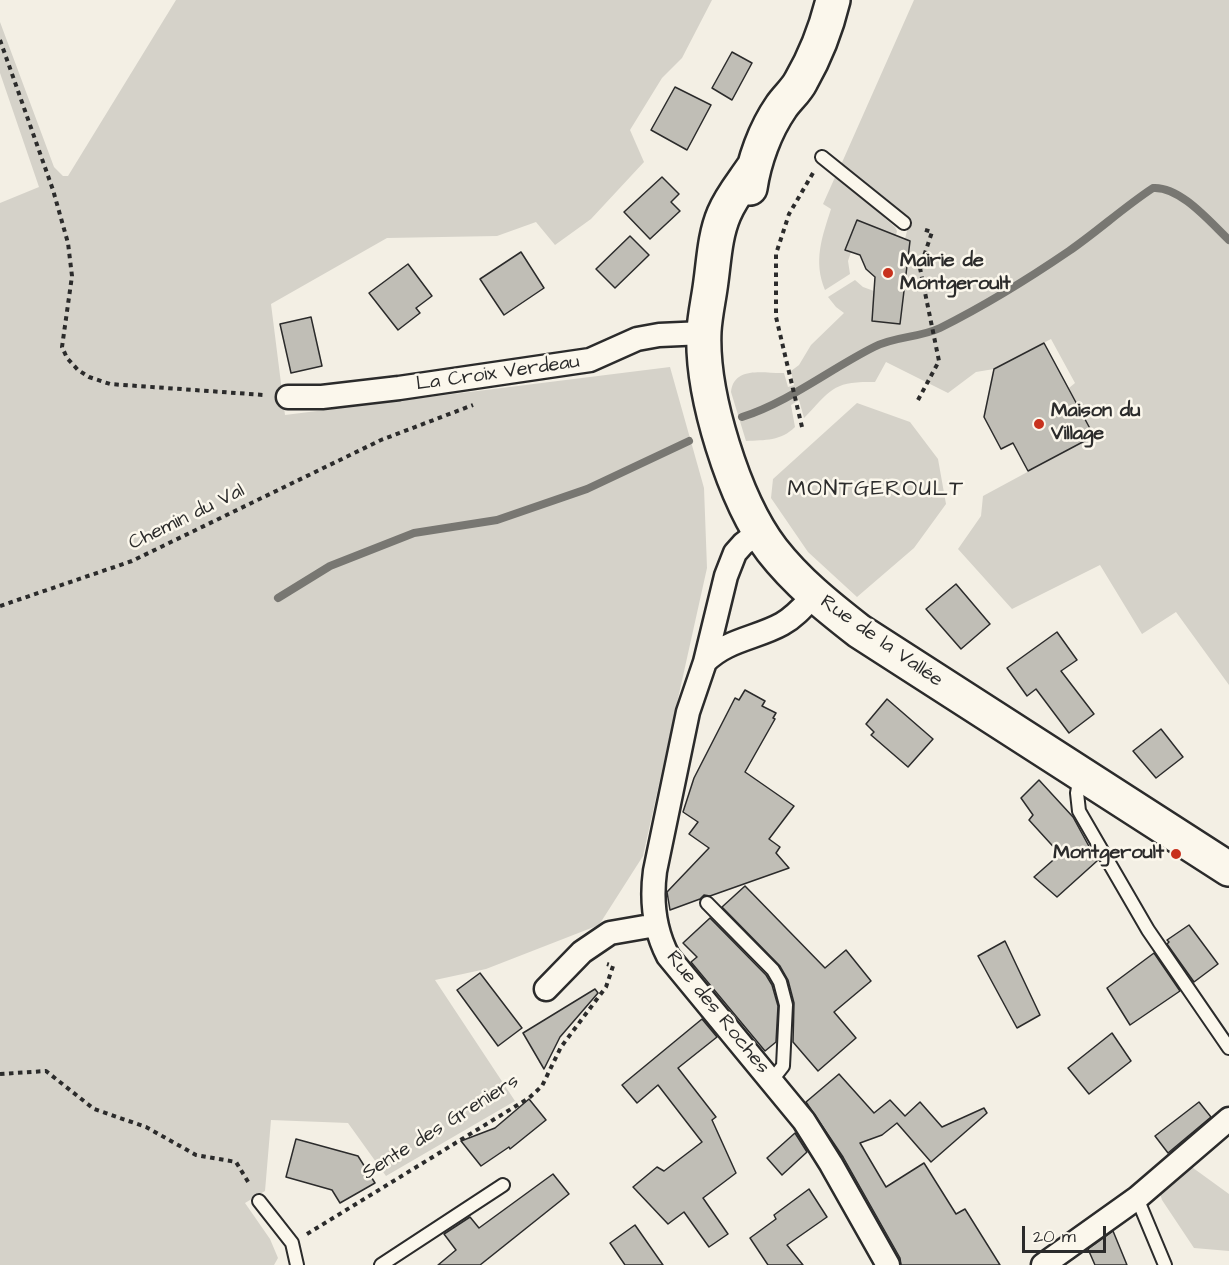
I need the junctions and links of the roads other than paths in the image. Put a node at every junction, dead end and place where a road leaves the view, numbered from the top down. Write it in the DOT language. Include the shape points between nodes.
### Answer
graph roads {
  1 [pos="834,0"];
  2 [pos="822,157"];
  3 [pos="904,223"];
  4 [pos="704,333"];
  5 [pos="288,397"];
  6 [pos="760,531"];
  7 [pos="814,595"];
  8 [pos="705,662"];
  9 [pos="1081,774"];
  10 [pos="1229,869"];
  11 [pos="707,903"];
  12 [pos="656,925"];
  13 [pos="546,989"];
  14 [pos="1229,1048"];
  15 [pos="772,1080"];
  16 [pos="1229,1119"];
  17 [pos="503,1185"];
  18 [pos="1137,1198"];
  19 [pos="259,1201"];
  20 [pos="297,1265"];
  21 [pos="381,1265"];
  22 [pos="888,1265"];
  23 [pos="1043,1265"];
  24 [pos="1166,1265"];
  1 -- 4 [label="main road, Rue de la Vallée" via="826,30 800,82 780,108 753,168 746,214 737,243 710,292"];
  2 -- 3 [label="lane"];
  4 -- 5 [label="street, La Croix Verdeau" via="637,339 590,360 399,388"];
  4 -- 6 [label="main road, Rue de la Vallée" via="720,435 736,483"];
  6 -- 7 [label="main road, Rue de la Vallée" via="786,567"];
  6 -- 8 [label="street, Rue des Roches" via="743,544 730,564"];
  7 -- 8 [label="street" via="781,625 724,647"];
  7 -- 9 [label="main road, Rue de la Vallée" via="859,631"];
  8 -- 12 [label="street, Rue des Roches" via="688,712 654,871"];
  9 -- 10 [label="main road, Rue de la Vallée"];
  9 -- 14 [label="lane" via="1079,811 1148,930"];
  11 -- 15 [label="lane" via="773,970 780,982 786,1005 785,1057 780,1073"];
  12 -- 13 [label="street" via="610,933 582,952"];
  12 -- 15 [label="street, Rue des Roches" via="668,956"];
  15 -- 22 [label="street, Rue des Roches" via="818,1143"];
  16 -- 18 [label="street"];
  17 -- 21 [label="lane"];
  18 -- 23 [label="street"];
  18 -- 24 [label="lane"];
  19 -- 20 [label="lane" via="292,1243"];
}
